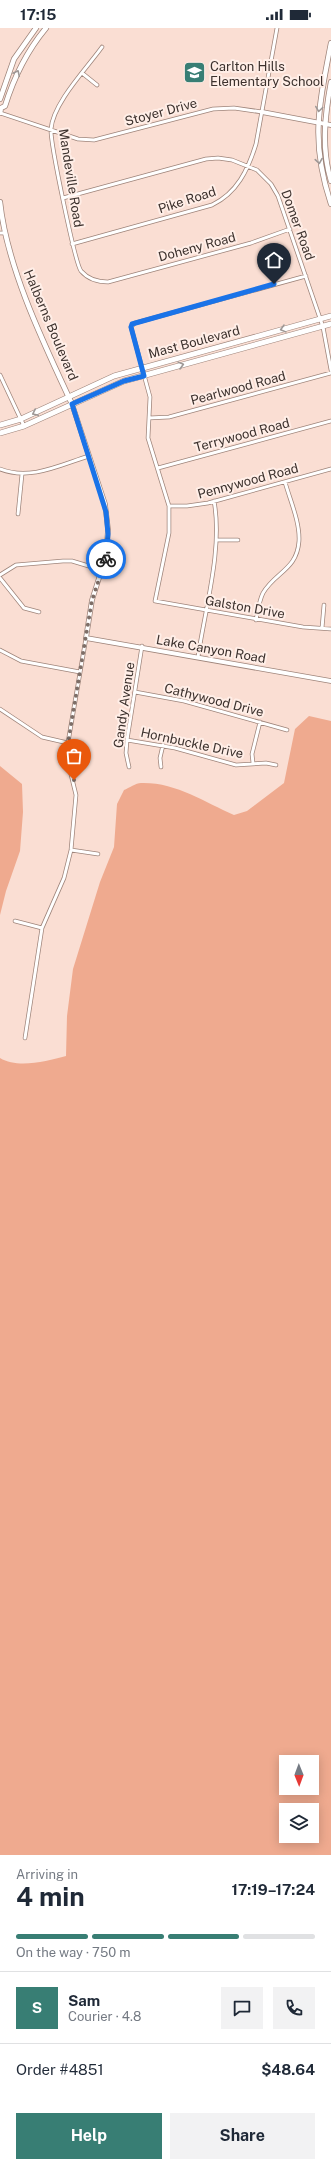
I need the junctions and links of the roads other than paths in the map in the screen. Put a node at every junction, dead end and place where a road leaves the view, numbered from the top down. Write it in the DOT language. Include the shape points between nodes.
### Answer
graph roads {
  1 [pos="36,28"];
  2 [pos="46,28"];
  3 [pos="277,28"];
  4 [pos="331,43"];
  5 [pos="102,47"];
  6 [pos="82,73"];
  7 [pos="331,82"];
  8 [pos="97,85"];
  9 [pos="0,99"];
  10 [pos="0,110"];
  11 [pos="262,112"];
  12 [pos="317,122"];
  13 [pos="325,124"];
  14 [pos="331,125"];
  15 [pos="51,128"];
  16 [pos="248,165"];
  17 [pos="331,181"];
  18 [pos="63,198"];
  19 [pos="0,202"];
  20 [pos="331,204"];
  21 [pos="290,229"];
  22 [pos="2,233"];
  23 [pos="72,244"];
  24 [pos="306,276"];
  25 [pos="108,282"];
  26 [pos="331,316"];
  27 [pos="320,319"];
  28 [pos="331,324"];
  29 [pos="323,327"];
  30 [pos="141,368"];
  31 [pos="331,371"];
  32 [pos="0,375"];
  33 [pos="144,376"];
  34 [pos="69,397"];
  35 [pos="72,404"];
  36 [pos="149,418"];
  37 [pos="21,419"];
  38 [pos="331,421"];
  39 [pos="0,425"];
  40 [pos="24,426"];
  41 [pos="0,433"];
  42 [pos="89,456"];
  43 [pos="158,468"];
  44 [pos="0,469"];
  45 [pos="331,469"];
  46 [pos="22,474"];
  47 [pos="285,482"];
  48 [pos="214,501"];
  49 [pos="169,506"];
  50 [pos="18,514"];
  51 [pos="217,540"];
  52 [pos="238,540"];
  53 [pos="102,570"];
  54 [pos="0,575"];
  55 [pos="0,578"];
  56 [pos="324,605"];
  57 [pos="205,610"];
  58 [pos="39,612"];
  59 [pos="256,620"];
  60 [pos="322,628"];
  61 [pos="331,629"];
  62 [pos="86,638"];
  63 [pos="142,646"];
  64 [pos="0,650"];
  65 [pos="198,657"];
  66 [pos="80,672"];
  67 [pos="331,681"];
  68 [pos="135,692"];
  69 [pos="0,710"];
  70 [pos="260,722"];
  71 [pos="287,730"];
  72 [pos="127,740"];
  73 [pos="68,743"];
  74 [pos="163,745"];
  75 [pos="253,763"];
  76 [pos="276,765"];
  77 [pos="129,767"];
  78 [pos="161,767"];
  79 [pos="71,850"];
  80 [pos="98,854"];
  81 [pos="15,921"];
  82 [pos="42,928"];
  83 [pos="25,1038"];
  1 -- 9 [label="main road" via="14,59"];
  10 -- 2 [label="main road, one-way" via="5,106 14,78 26,54"];
  3 -- 11 [label="street, Pike Road"];
  4 -- 12 [label="main road, one-way"];
  5 -- 6 [label="street, Mandeville Road"];
  6 -- 8 [label="street"];
  6 -- 15 [label="street, Mandeville Road" via="66,94"];
  7 -- 13 [label="main road"];
  10 -- 15 [label="street, Stoyer Drive"];
  11 -- 12 [label="street, Stoyer Drive"];
  11 -- 15 [label="street, Stoyer Drive" via="234,108 213,109 94,140 78,139"];
  11 -- 16 [label="street, Pike Road" via="256,144"];
  12 -- 13 [label="street, Stoyer Drive"];
  12 -- 20 [label="main road, one-way" via="318,157"];
  13 -- 14 [label="street, Stoyer Drive"];
  13 -- 17 [label="main road" via="325,145"];
  15 -- 18 [label="street, Mandeville Road"];
  16 -- 18 [label="street, Domer Road" via="228,159 206,159"];
  16 -- 21 [label="street, Domer Road" via="261,173 274,187"];
  16 -- 23 [label="street, Pike Road" via="236,187 212,205"];
  18 -- 23 [label="street, Mandeville Road"];
  19 -- 22 [label="main road, Halberns Boulevard"];
  21 -- 24 [label="street, Domer Road"];
  21 -- 25 [label="street, Doheny Road" via="251,243"];
  22 -- 34 [label="main road, Halberns Boulevard"];
  23 -- 25 [label="street, Mandeville Road" via="77,264 84,274 98,281"];
  24 -- 27 [label="street, Domer Road"];
  24 -- 30 [label="street" via="132,324"];
  26 -- 27 [label="main road, Mast Boulevard"];
  27 -- 29 [label="street, Domer Road"];
  27 -- 30 [label="main road, Mast Boulevard, one-way"];
  28 -- 29 [label="main road, Mast Boulevard"];
  29 -- 31 [label="street, Domer Road"];
  33 -- 29 [label="main road, Mast Boulevard, one-way"];
  30 -- 33 [label="street"];
  30 -- 34 [label="main road, Mast Boulevard" via="114,376"];
  31 -- 36 [label="street, Pearlwood Road" via="169,417"];
  32 -- 37 [label="street"];
  33 -- 35 [label="main road, Mast Boulevard" via="124,381"];
  33 -- 36 [label="street" via="150,402"];
  34 -- 35 [label="main road, Halberns Boulevard"];
  34 -- 37 [label="main road, Mast Boulevard, one-way"];
  35 -- 40 [label="main road, Mast Boulevard"];
  35 -- 42 [label="street, Halberns Boulevard"];
  36 -- 43 [label="street" via="148,438"];
  37 -- 39 [label="main road, Mast Boulevard"];
  37 -- 40 [label="street"];
  38 -- 43 [label="street, Terrywood Road"];
  40 -- 41 [label="main road, Mast Boulevard"];
  42 -- 46 [label="street" via="42,471"];
  42 -- 53 [label="street, Halberns Boulevard" via="108,520 107,549"];
  43 -- 49 [label="street"];
  44 -- 46 [label="street"];
  45 -- 47 [label="street, Pennywood Road"];
  46 -- 50 [label="street"];
  47 -- 48 [label="street, Pennywood Road"];
  47 -- 59 [label="street" via="298,531 298,546 289,568 262,594"];
  48 -- 49 [label="street, Pennywood Road"];
  48 -- 51 [label="street" via="218,520"];
  49 -- 57 [label="street, Galston Drive" via="169,533 155,601"];
  51 -- 52 [label="street"];
  51 -- 57 [label="street"];
  53 -- 54 [label="street" via="72,561 63,561 16,565"];
  53 -- 62 [label="street, Halberns Boulevard" via="92,600"];
  55 -- 58 [label="street" via="24,608"];
  56 -- 60 [label="street"];
  57 -- 59 [label="street, Galston Drive"];
  57 -- 65 [label="street"];
  59 -- 60 [label="street, Galston Drive"];
  60 -- 61 [label="street, Galston Drive"];
  62 -- 63 [label="street, Lake Canyon Road"];
  62 -- 66 [label="street, Halberns Boulevard"];
  63 -- 65 [label="street, Lake Canyon Road"];
  63 -- 68 [label="street, Gandy Avenue"];
  64 -- 66 [label="street" via="21,661"];
  65 -- 67 [label="street, Lake Canyon Road"];
  66 -- 73 [label="street, Halberns Boulevard"];
  68 -- 70 [label="street, Cathywood Drive" via="184,701"];
  68 -- 72 [label="street, Gandy Avenue"];
  69 -- 73 [label="street" via="42,737"];
  70 -- 71 [label="street, Cathywood Drive"];
  70 -- 75 [label="street" via="252,754"];
  72 -- 74 [label="street, Hornbuckle Drive"];
  72 -- 77 [label="street, Gandy Avenue"];
  73 -- 79 [label="street, Halberns Boulevard" via="66,754 76,795"];
  74 -- 75 [label="street, Hornbuckle Drive" via="233,764"];
  74 -- 78 [label="street"];
  75 -- 76 [label="street, Hornbuckle Drive"];
  79 -- 80 [label="street"];
  79 -- 82 [label="street, Halberns Boulevard" via="64,878"];
  81 -- 82 [label="street"];
  82 -- 83 [label="street, Halberns Boulevard"];
}
